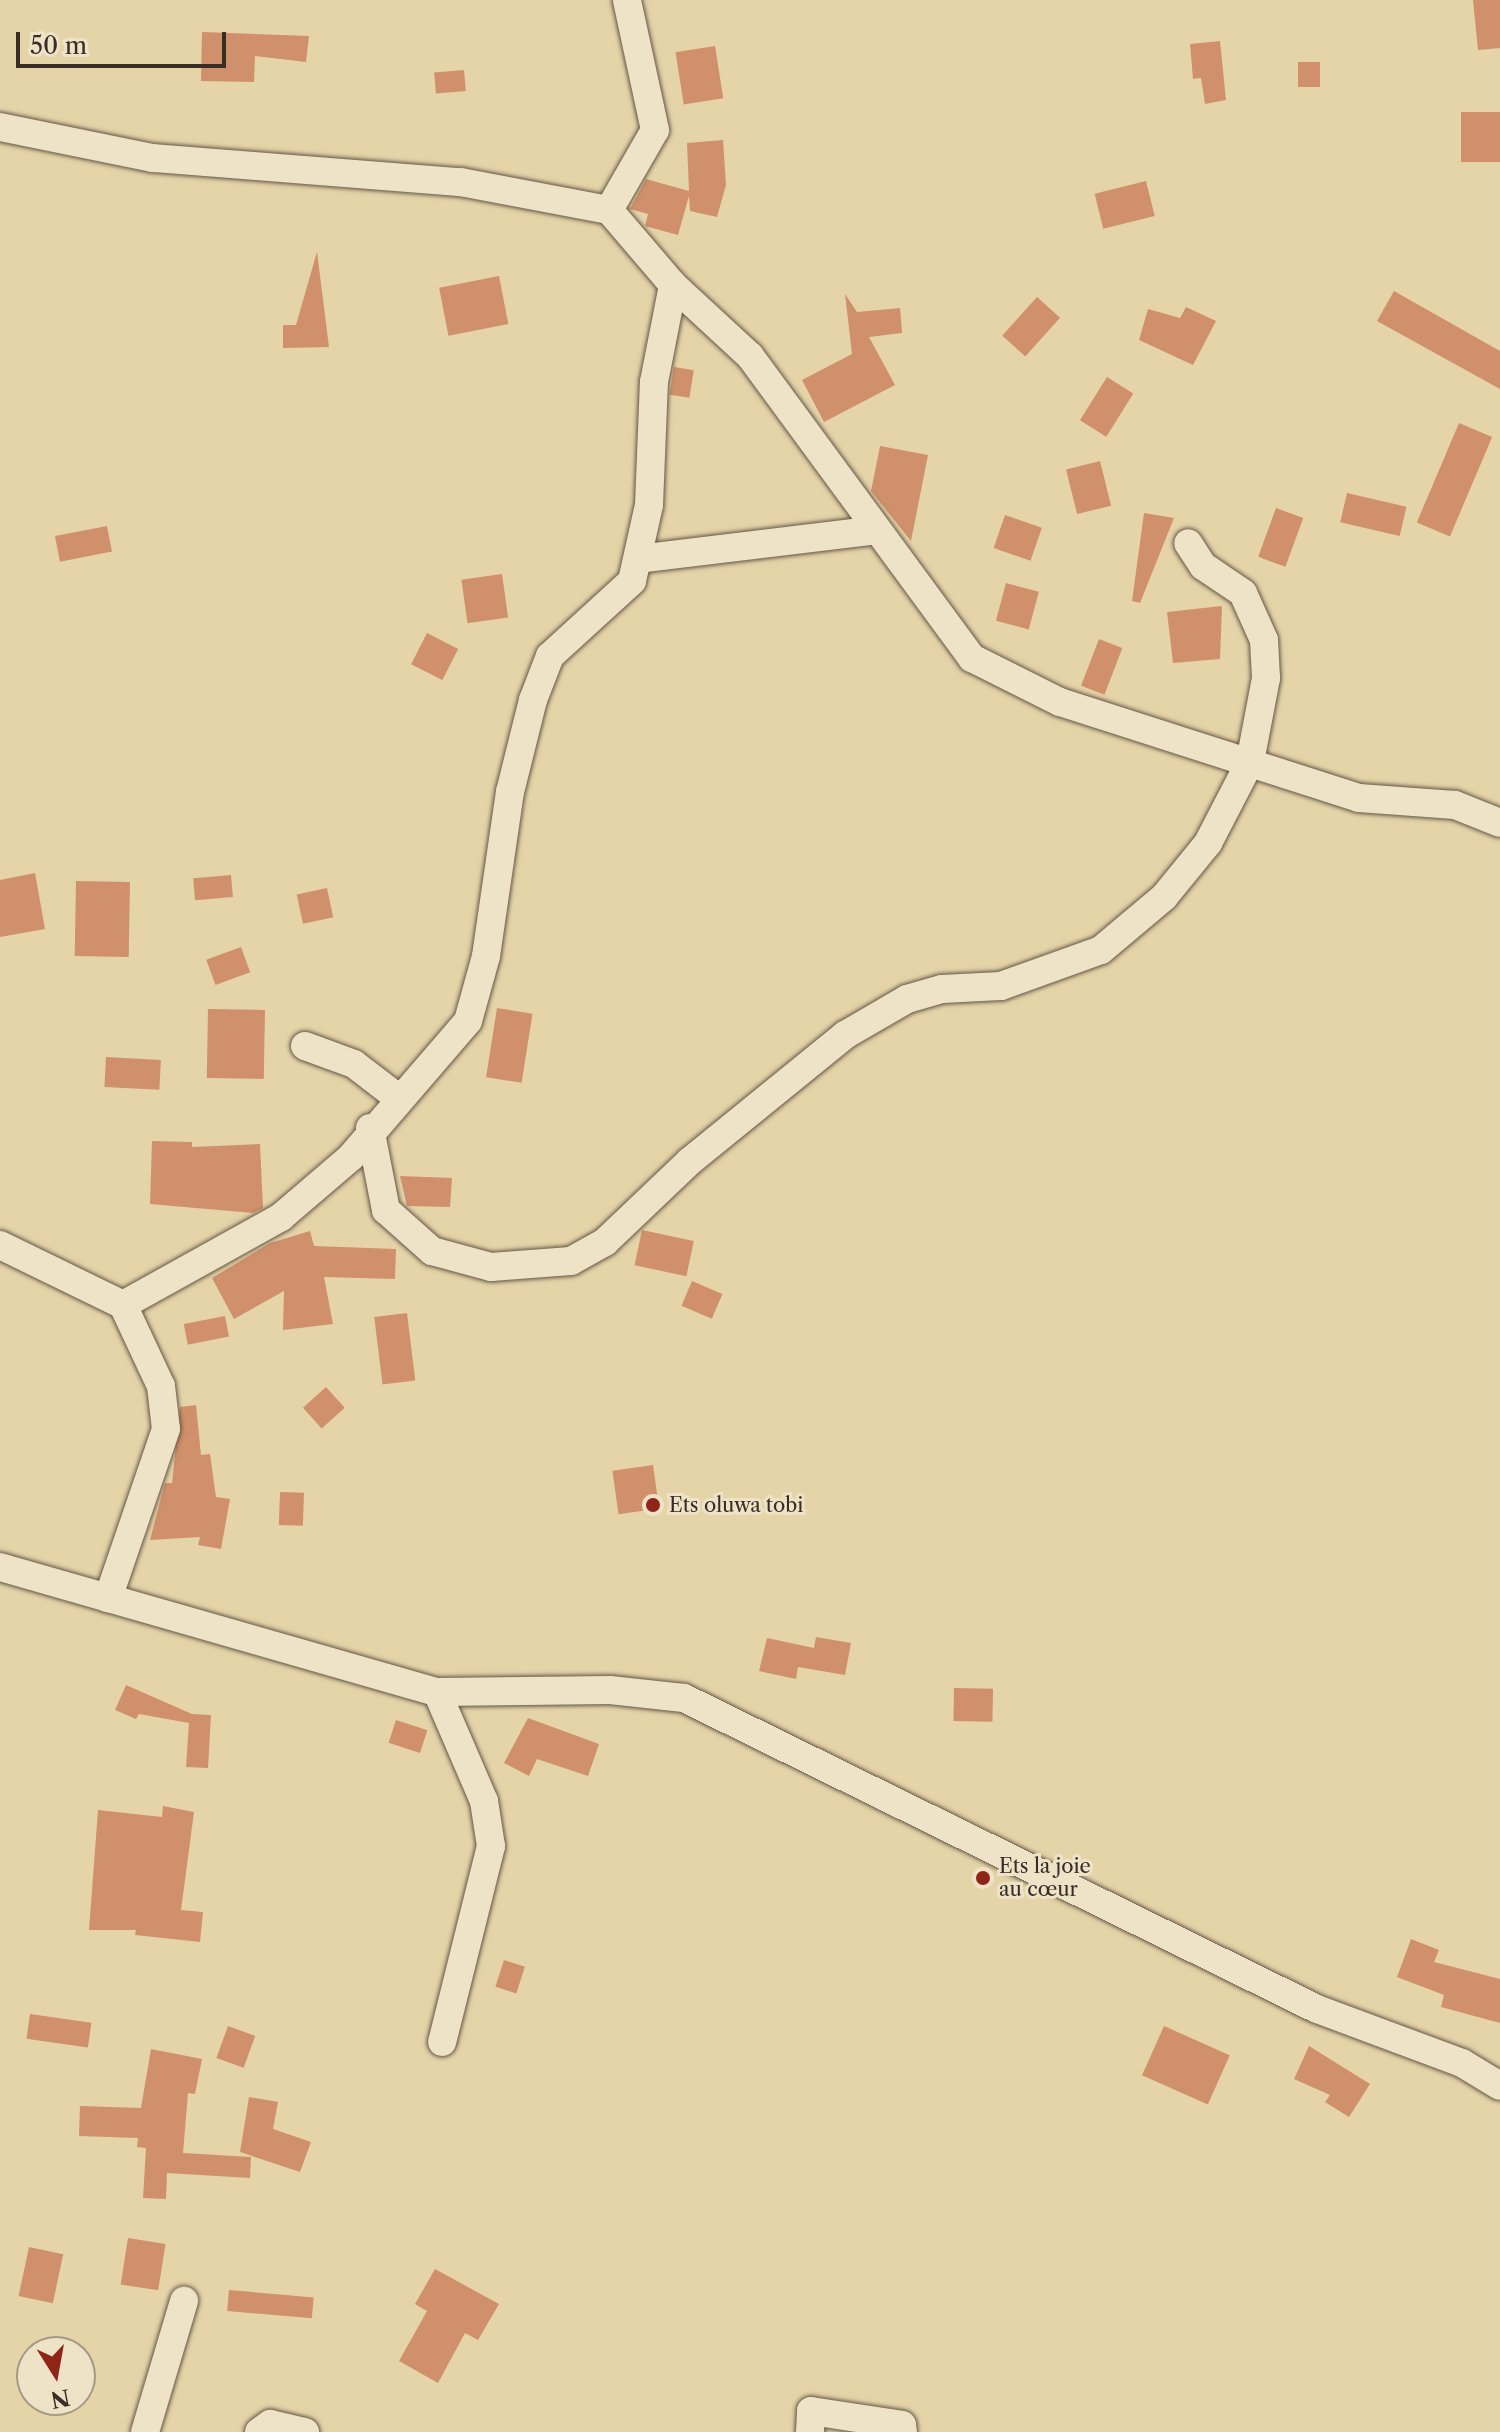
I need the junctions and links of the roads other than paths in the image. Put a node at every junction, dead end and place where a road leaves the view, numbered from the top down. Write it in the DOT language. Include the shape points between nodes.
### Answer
graph roads {
  1 [pos="627,0"];
  2 [pos="0,127"];
  3 [pos="609,210"];
  4 [pos="673,285"];
  5 [pos="876,530"];
  6 [pos="1188,543"];
  7 [pos="638,559"];
  8 [pos="1250,762"];
  9 [pos="1500,823"];
  10 [pos="305,1046"];
  11 [pos="397,1097"];
  12 [pos="370,1128"];
  13 [pos="0,1245"];
  14 [pos="123,1305"];
  15 [pos="0,1567"];
  16 [pos="108,1598"];
  17 [pos="437,1692"];
  18 [pos="442,2042"];
  19 [pos="1500,2086"];
  20 [pos="184,2301"];
  21 [pos="145,2432"];
  22 [pos="259,2432"];
  23 [pos="305,2432"];
  24 [pos="810,2432"];
  25 [pos="903,2432"];
  1 -- 3 [label="street" via="655,130"];
  2 -- 3 [label="street" via="153,158 461,182"];
  3 -- 4 [label="street"];
  4 -- 5 [label="street" via="750,356"];
  4 -- 7 [label="street" via="654,382 649,505"];
  5 -- 7 [label="street"];
  5 -- 8 [label="street" via="972,658 1060,702"];
  6 -- 8 [label="street" via="1203,566 1243,593 1264,640 1266,678"];
  7 -- 11 [label="street" via="632,581 550,656 510,792 486,956 468,1021 427,1073"];
  8 -- 9 [label="street" via="1359,798 1455,805"];
  8 -- 12 [label="street" via="1208,843 1164,897 1101,950 1001,986 942,989 907,999 870,1020 751,1110 605,1242 571,1261 491,1267 432,1251 386,1210"];
  10 -- 11 [label="street" via="354,1064"];
  11 -- 12 [label="street"];
  12 -- 14 [label="street" via="351,1157 281,1217"];
  13 -- 14 [label="street"];
  14 -- 16 [label="street" via="161,1386 166,1429"];
  15 -- 16 [label="street"];
  16 -- 17 [label="street"];
  17 -- 18 [label="street" via="484,1801 491,1846"];
  17 -- 19 [label="street" via="610,1690 684,1698 1317,2009 1462,2063"];
  20 -- 21 [label="street"];
  22 -- 23 [label="street" via="270,2424"];
  24 -- 25 [label="street" via="811,2411 902,2425"];
}
